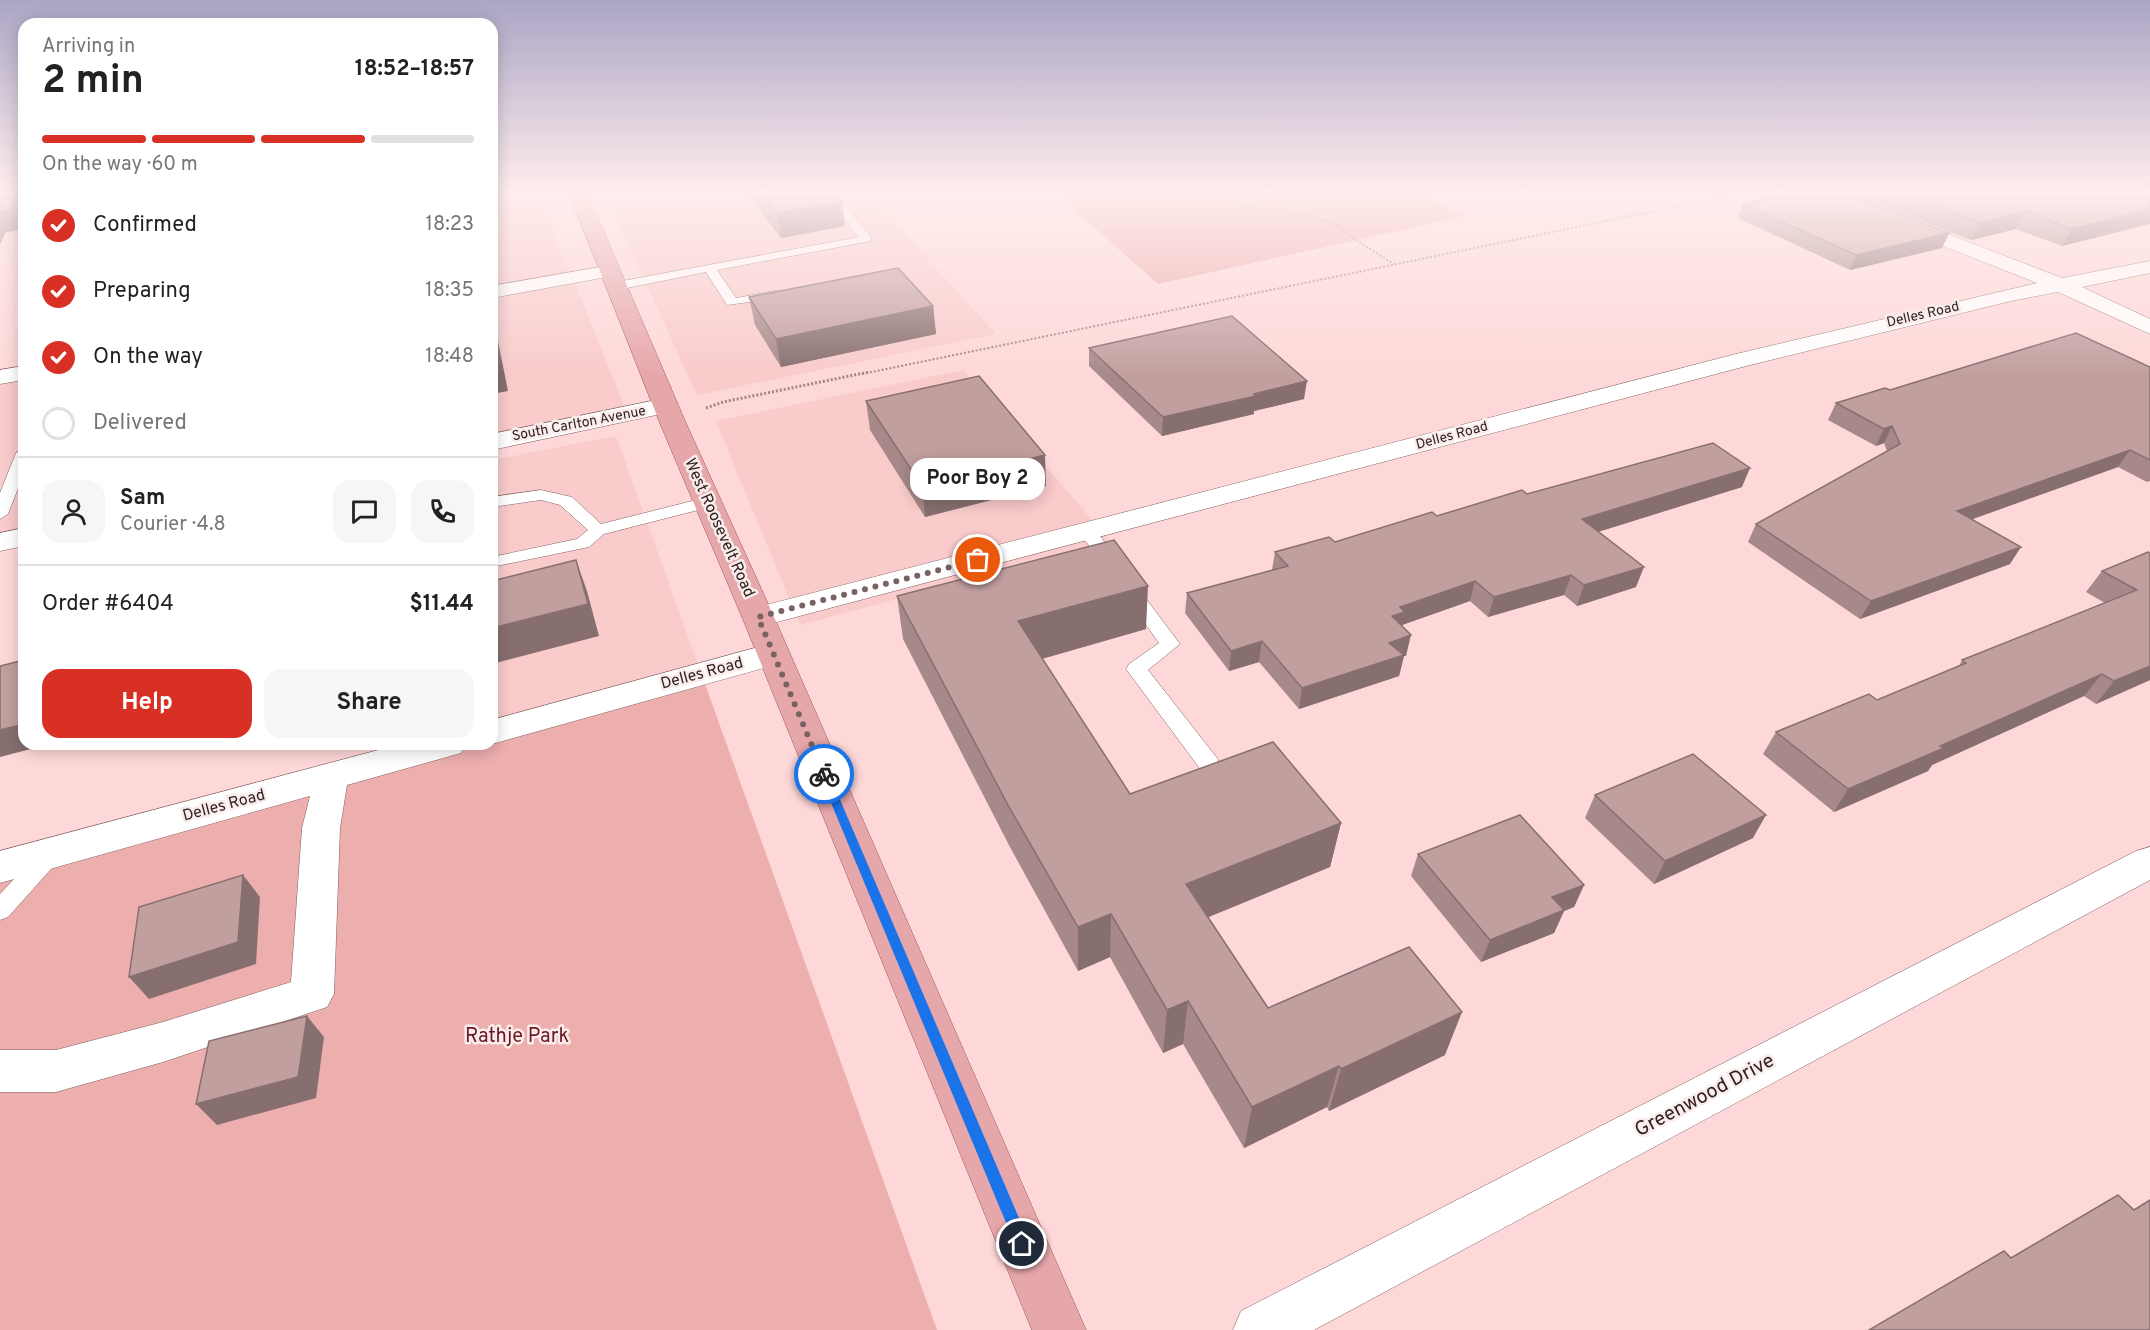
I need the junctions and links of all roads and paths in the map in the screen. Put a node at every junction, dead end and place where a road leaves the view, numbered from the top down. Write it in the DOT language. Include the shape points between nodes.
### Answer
graph roads {
  1 [pos="603,252"];
  2 [pos="796,252"];
  3 [pos="1375,252"];
  4 [pos="1453,252"];
  5 [pos="1975,252"];
  6 [pos="1394,264"];
  7 [pos="2150,267"];
  8 [pos="710,268"];
  9 [pos="614,279"];
  10 [pos="2062,286"];
  11 [pos="498,291"];
  12 [pos="789,292"];
  13 [pos="2150,327"];
  14 [pos="723,402"];
  15 [pos="666,406"];
  16 [pos="498,441"];
  17 [pos="18,468"];
  18 [pos="498,501"];
  19 [pos="708,502"];
  20 [pos="0,514"];
  21 [pos="598,530"];
  22 [pos="1088,532"];
  23 [pos="18,538"];
  24 [pos="0,542"];
  25 [pos="498,561"];
  26 [pos="766,636"];
  27 [pos="498,730"];
  28 [pos="426,750"];
  29 [pos="1209,764"];
  30 [pos="329,777"];
  31 [pos="53,852"];
  32 [pos="2150,862"];
  33 [pos="0,867"];
  34 [pos="0,910"];
  35 [pos="0,1071"];
  36 [pos="1059,1330"];
  37 [pos="1260,1330"];
  1 -- 9 [label="main road, West Roosevelt Road"];
  2 -- 8 [label="lane"];
  3 -- 6 [label="path"];
  4 -- 6 [label="path"];
  5 -- 10 [label="street"];
  6 -- 14 [label="path"];
  7 -- 10 [label="street, Delles Road"];
  8 -- 9 [label="lane"];
  8 -- 12 [label="lane" via="732,302"];
  9 -- 11 [label="street"];
  9 -- 15 [label="main road, West Roosevelt Road"];
  10 -- 13 [label="street"];
  10 -- 22 [label="street, Delles Road" via="1913,317 1744,359"];
  15 -- 16 [label="street, South Carlton Avenue"];
  15 -- 19 [label="main road, West Roosevelt Road"];
  17 -- 20 [label="lane"];
  18 -- 21 [label="lane" via="541,495 566,501"];
  19 -- 21 [label="lane"];
  19 -- 26 [label="main road, West Roosevelt Road"];
  21 -- 25 [label="lane" via="583,543"];
  22 -- 26 [label="street, Delles Road"];
  22 -- 29 [label="lane" via="1170,644 1136,669"];
  23 -- 24 [label="street"];
  26 -- 27 [label="street, Delles Road"];
  26 -- 36 [label="main road, West Roosevelt Road"];
  28 -- 30 [label="street, Delles Road"];
  30 -- 31 [label="street, Delles Road"];
  30 -- 35 [label="street" via="321,828 312,994 163,1042 56,1071"];
  31 -- 33 [label="street, Delles Road"];
  31 -- 34 [label="lane"];
  32 -- 37 [label="street, Greenwood Drive"];
}
